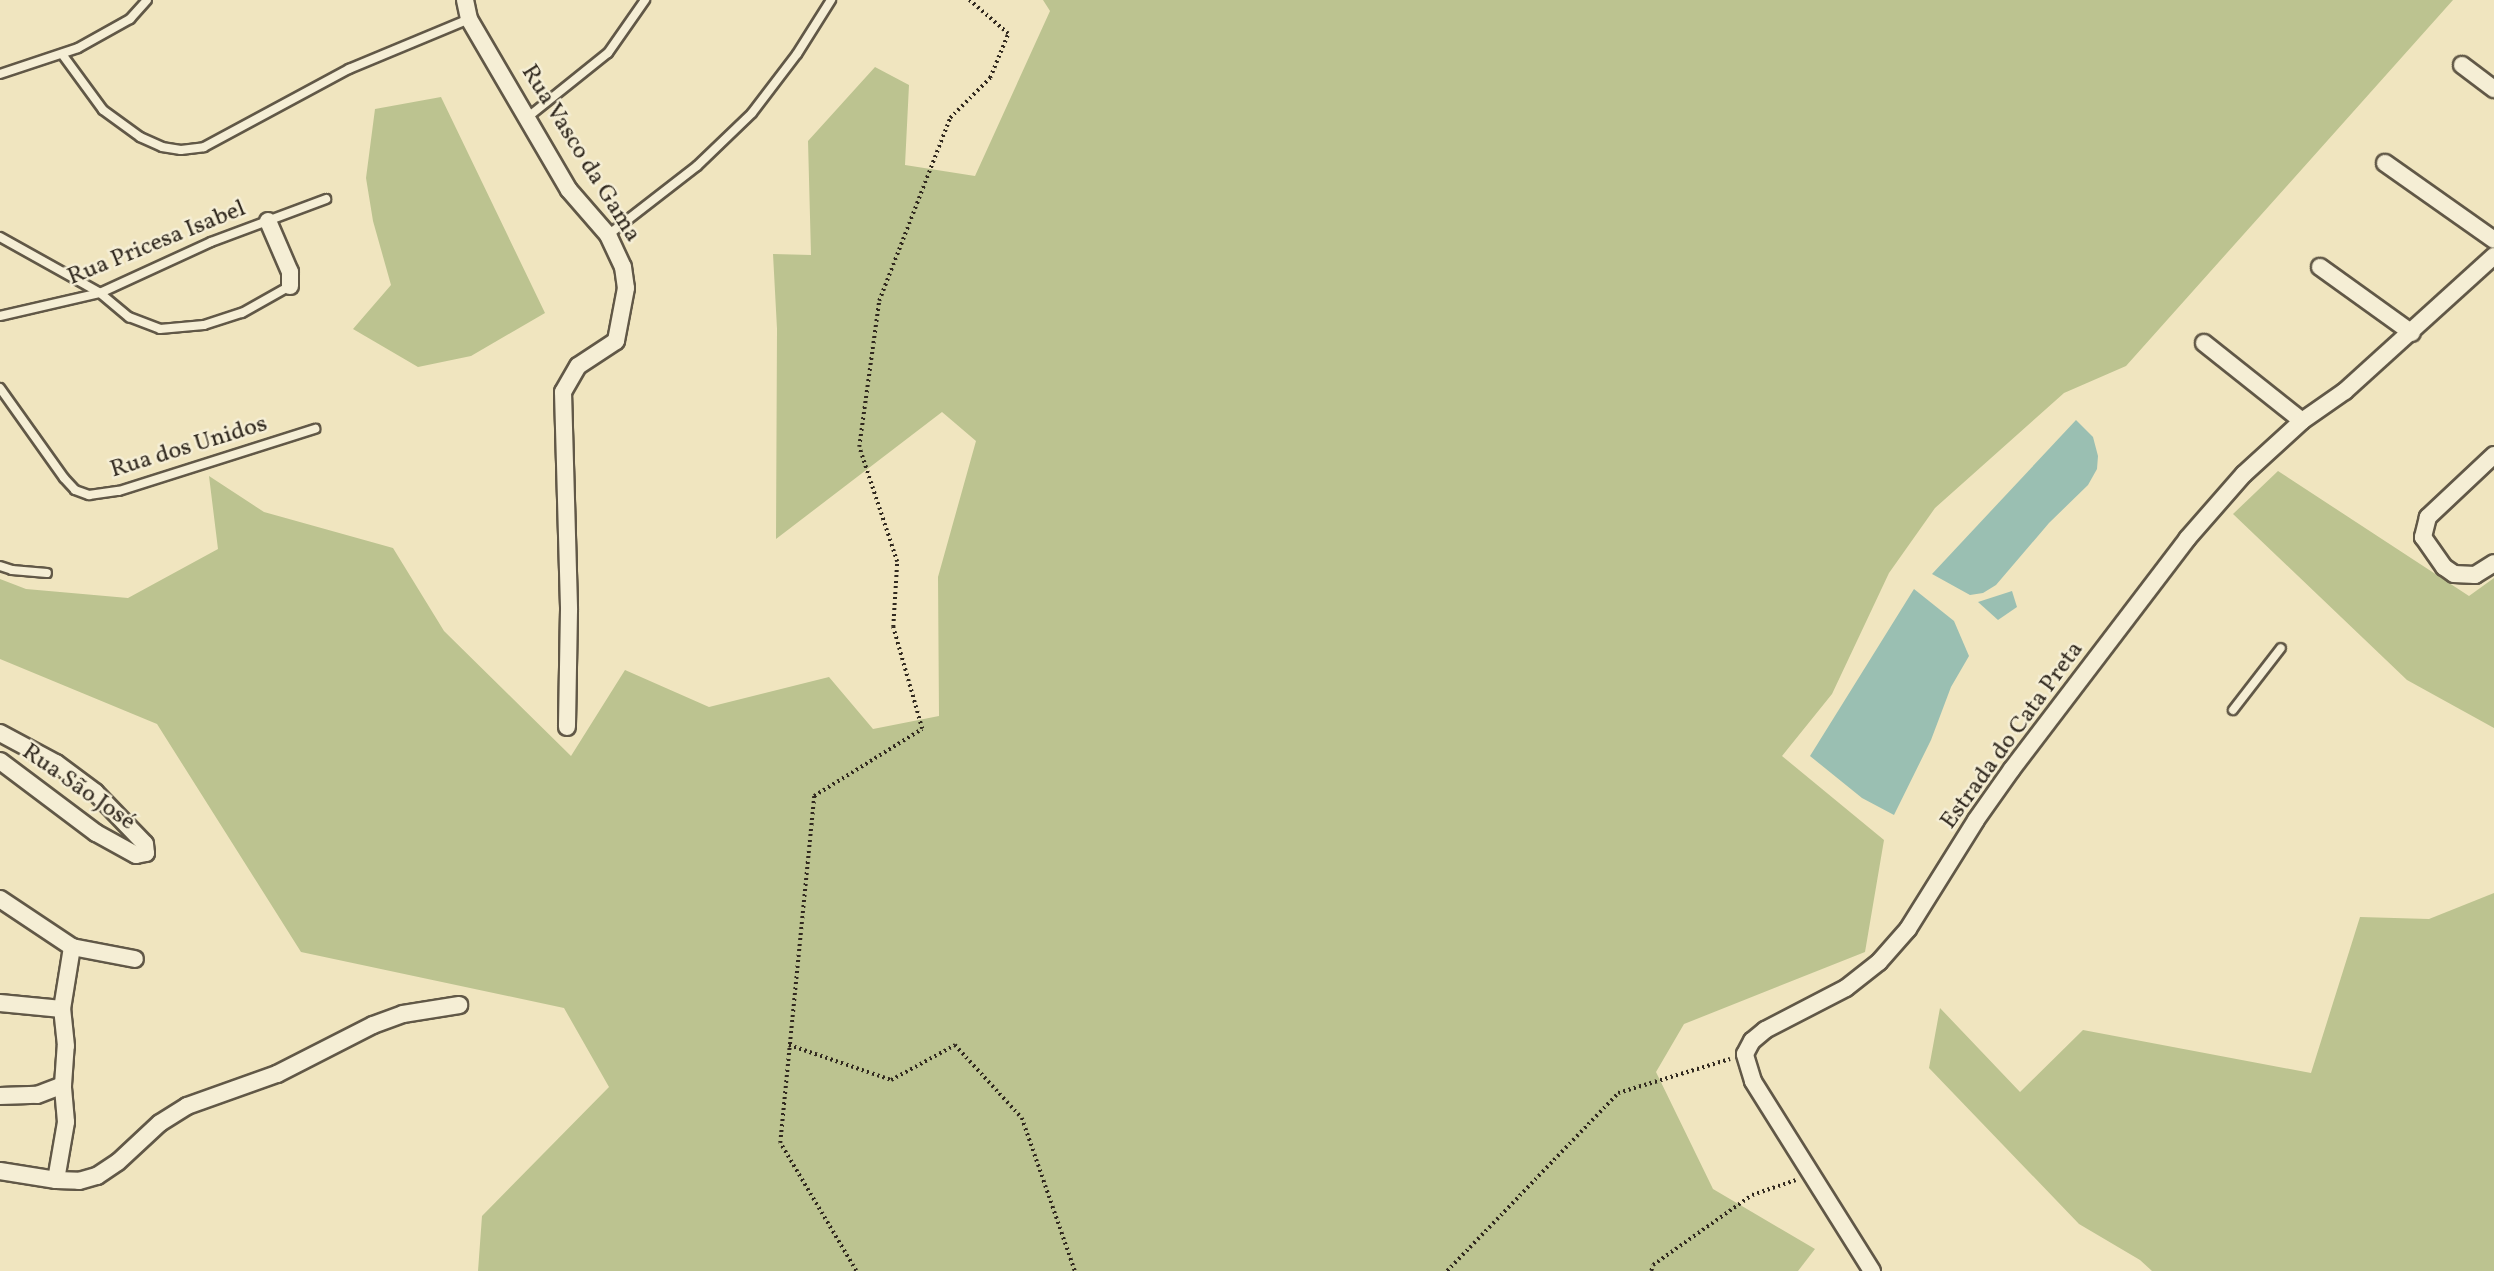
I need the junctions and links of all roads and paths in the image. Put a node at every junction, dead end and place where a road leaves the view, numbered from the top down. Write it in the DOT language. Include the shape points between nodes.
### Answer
graph roads {
  1 [pos="147,0"];
  2 [pos="465,0"];
  3 [pos="645,0"];
  4 [pos="831,0"];
  5 [pos="969,0"];
  6 [pos="469,19"];
  7 [pos="62,54"];
  8 [pos="2462,65"];
  9 [pos="0,74"];
  10 [pos="2494,89"];
  11 [pos="528,117"];
  12 [pos="2385,163"];
  13 [pos="326,198"];
  14 [pos="268,221"];
  15 [pos="608,235"];
  16 [pos="0,237"];
  17 [pos="2494,240"];
  18 [pos="2494,257"];
  19 [pos="2320,267"];
  20 [pos="290,286"];
  21 [pos="100,293"];
  22 [pos="0,316"];
  23 [pos="2412,333"];
  24 [pos="2204,342"];
  25 [pos="0,388"];
  26 [pos="2302,421"];
  27 [pos="315,429"];
  28 [pos="2494,455"];
  29 [pos="2494,563"];
  30 [pos="0,566"];
  31 [pos="47,573"];
  32 [pos="2281,648"];
  33 [pos="2233,710"];
  34 [pos="566,727"];
  35 [pos="0,734"];
  36 [pos="0,761"];
  37 [pos="0,899"];
  38 [pos="72,947"];
  39 [pos="135,959"];
  40 [pos="0,1003"];
  41 [pos="459,1005"];
  42 [pos="62,1009"];
  43 [pos="789,1045"];
  44 [pos="1745,1054"];
  45 [pos="63,1086"];
  46 [pos="0,1096"];
  47 [pos="0,1171"];
  48 [pos="1811,1174"];
  49 [pos="56,1180"];
  50 [pos="856,1271"];
  51 [pos="1075,1271"];
  52 [pos="1448,1271"];
  53 [pos="1651,1271"];
  54 [pos="1872,1271"];
  1 -- 7 [label="lane" via="130,19"];
  2 -- 6 [label="street, Rua Vasco da Gama"];
  3 -- 11 [label="lane" via="608,53"];
  4 -- 15 [label="lane" via="752,113 698,166"];
  5 -- 43 [label="path" via="1008,34 990,78 950,118 879,301 859,447 897,562 893,627 922,729 814,796"];
  6 -- 7 [label="lane" via="349,69 204,147 181,150 140,137 103,110"];
  6 -- 11 [label="street, Rua Vasco da Gama"];
  7 -- 9 [label="lane"];
  8 -- 10 [label="street"];
  11 -- 15 [label="street, Rua Vasco da Gama" via="569,190"];
  12 -- 17 [label="street"];
  13 -- 14 [label="lane, Rua Pricesa Isabel"];
  14 -- 20 [label="street" via="290,272"];
  14 -- 21 [label="lane, Rua Pricesa Isabel" via="163,262"];
  15 -- 34 [label="street, Rua Vasco da Gama" via="623,267 626,288 616,341 578,366 563,392 569,610"];
  16 -- 21 [label="lane"];
  18 -- 23 [label="street, Estrada do Cata Preta"];
  19 -- 23 [label="street"];
  20 -- 21 [label="lane" via="242,313 179,329 144,325"];
  21 -- 22 [label="lane, Rua Pricesa Isabel"];
  23 -- 26 [label="street, Estrada do Cata Preta"];
  24 -- 26 [label="street"];
  25 -- 27 [label="lane, Rua dos Unidos" via="64,478 75,490 89,495 119,491"];
  26 -- 44 [label="street, Estrada do Cata Preta" via="2244,474 2187,539 2012,769 1894,946 1846,988 1765,1030"];
  28 -- 29 [label="street" via="2423,527 2426,545 2454,574 2475,575"];
  30 -- 31 [label="lane"];
  32 -- 33 [label="lane"];
  35 -- 36 [label="street, Rua São José" via="56,763 96,792 145,845 146,853 136,855 96,832"];
  37 -- 38 [label="street"];
  38 -- 39 [label="street"];
  38 -- 42 [label="street"];
  40 -- 42 [label="street"];
  41 -- 49 [label="street" via="403,1014 373,1025 277,1074 187,1106 97,1176"];
  42 -- 45 [label="street" via="66,1046"];
  43 -- 50 [label="path" via="780,1143"];
  43 -- 51 [label="path" via="891,1080 956,1045 1021,1118"];
  44 -- 48 [label="street" via="1753,1081"];
  44 -- 52 [label="path" via="1618,1093"];
  45 -- 46 [label="street" via="37,1095"];
  45 -- 49 [label="street" via="66,1122"];
  47 -- 49 [label="street"];
  48 -- 53 [label="path" via="1752,1195 1653,1265"];
  48 -- 54 [label="street"];
}
